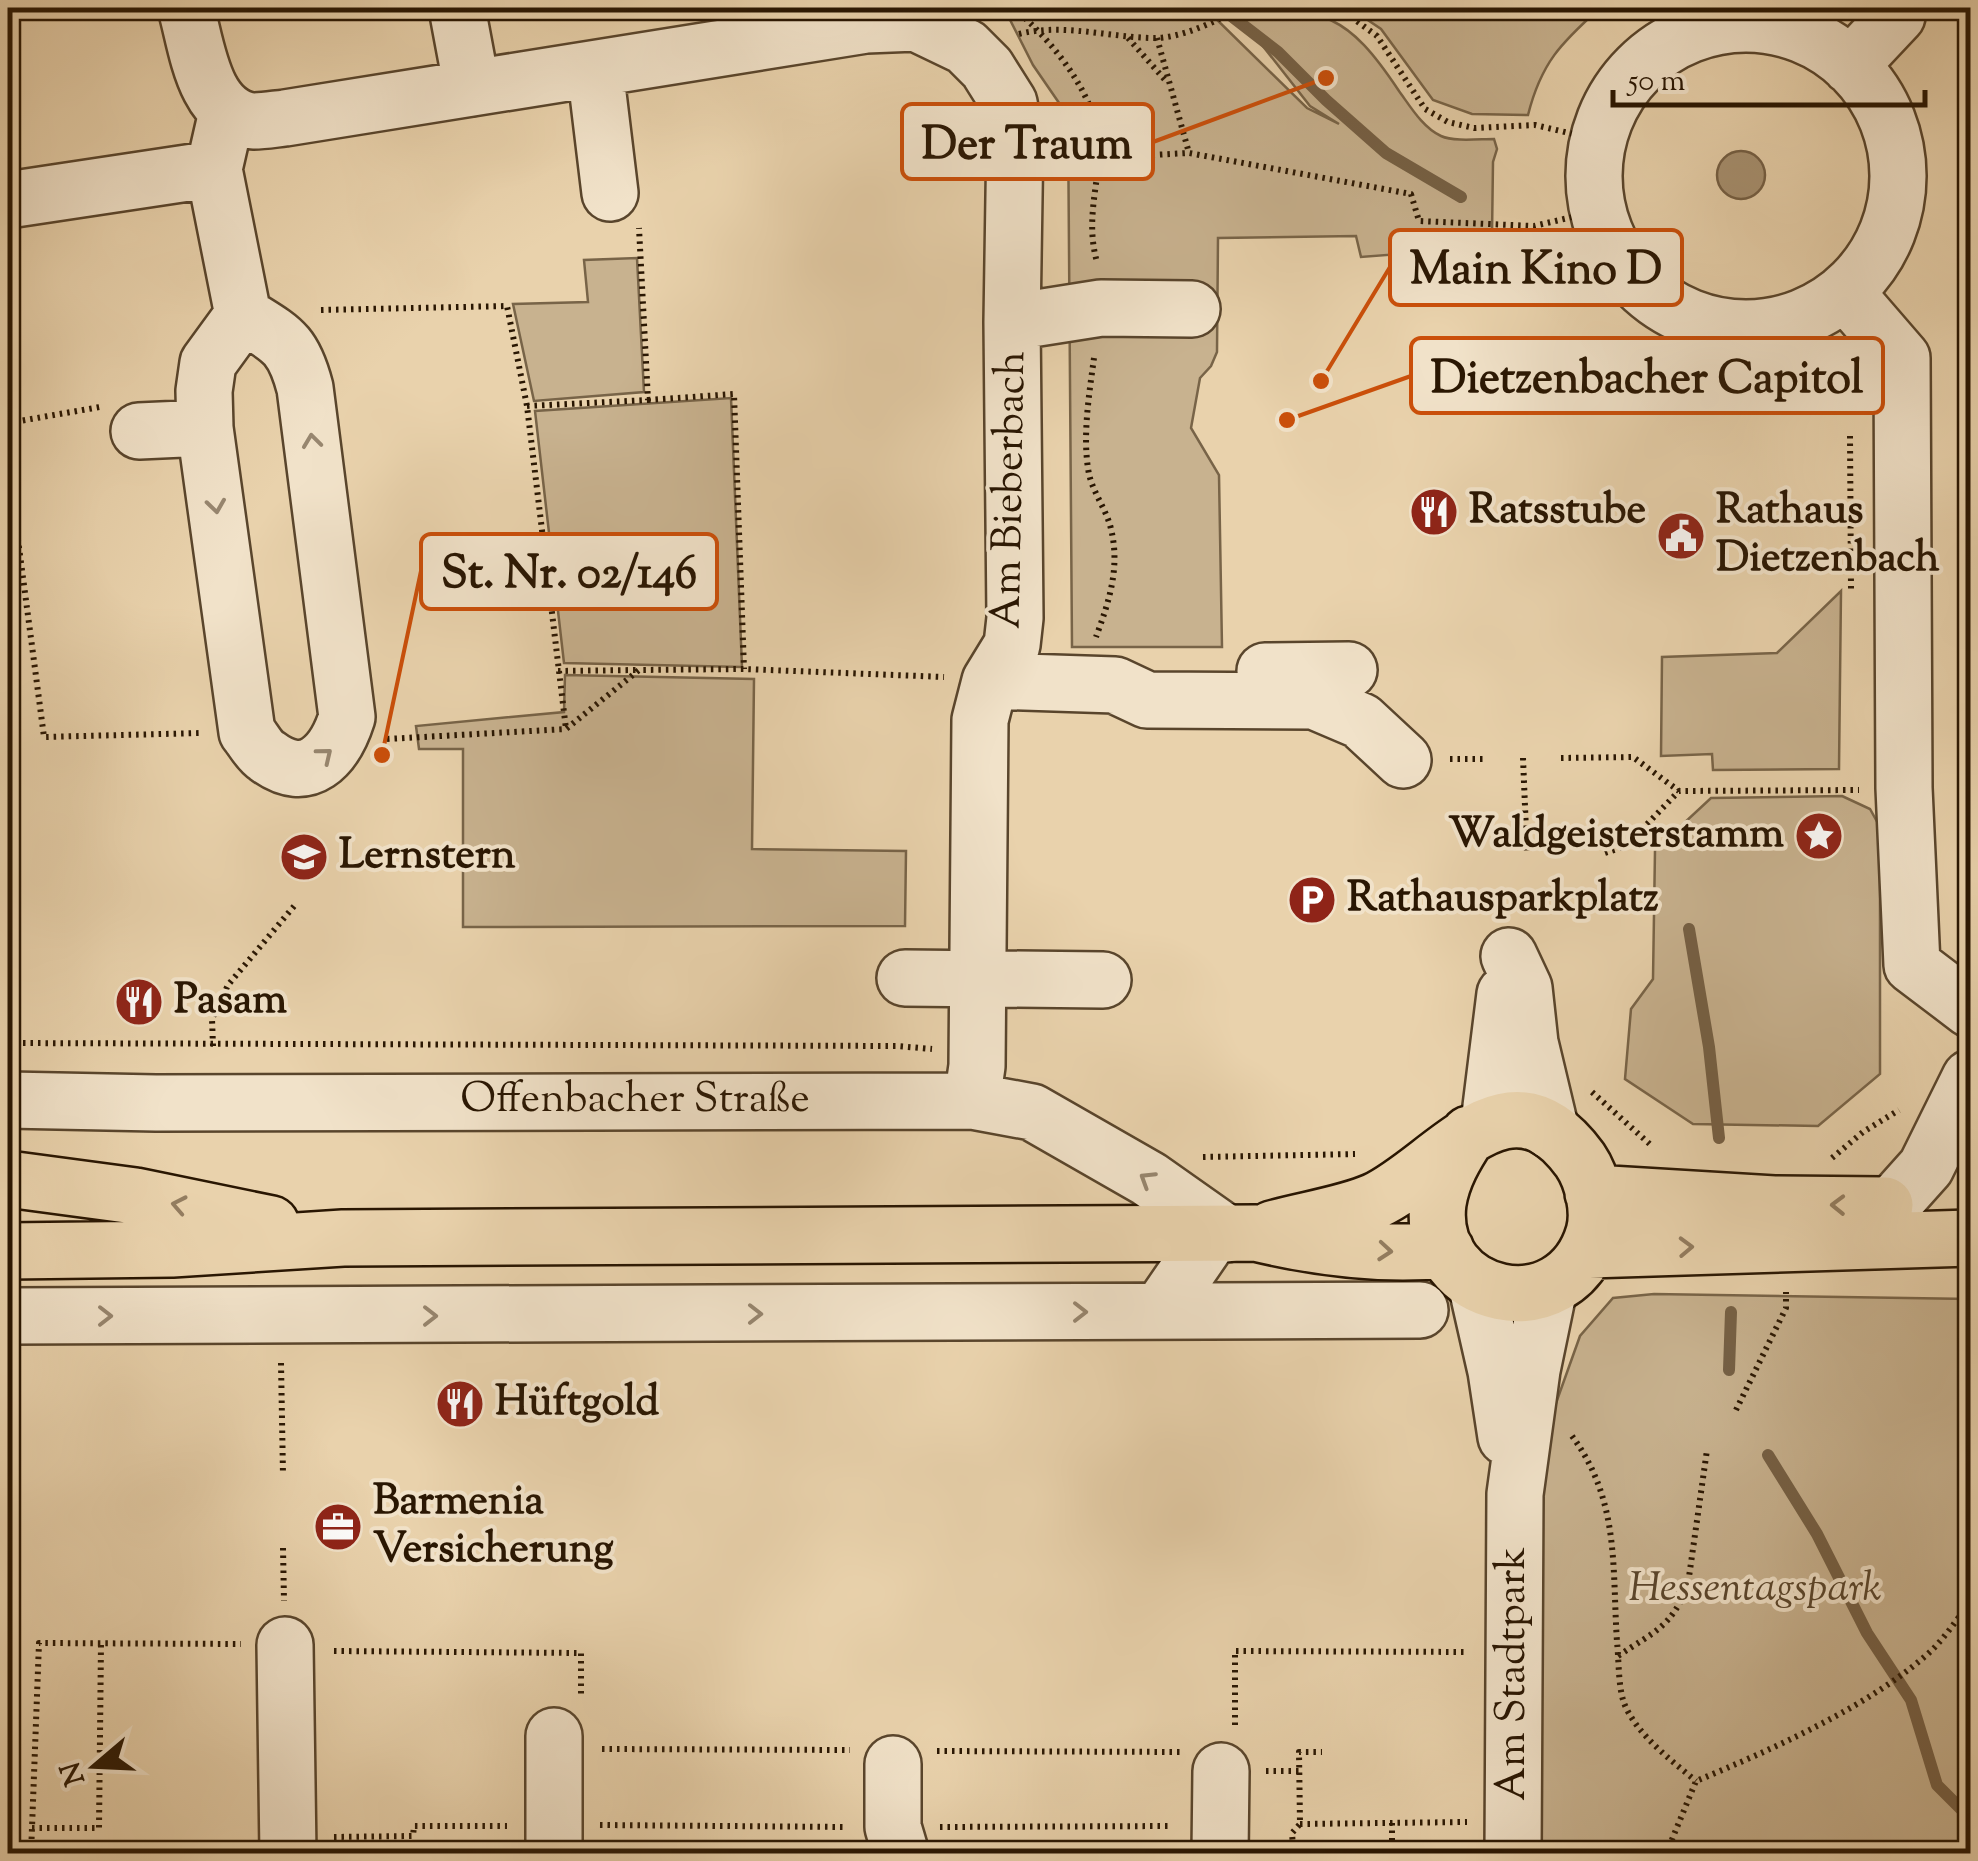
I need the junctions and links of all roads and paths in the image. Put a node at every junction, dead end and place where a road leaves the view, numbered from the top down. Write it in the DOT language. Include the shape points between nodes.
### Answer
graph roads {
  1 [pos="186,8"];
  2 [pos="457,8"];
  3 [pos="1240,8"];
  4 [pos="1339,8"];
  5 [pos="1897,8"];
  6 [pos="1723,18"];
  7 [pos="969,27"];
  8 [pos="1127,36"];
  9 [pos="1156,38"];
  10 [pos="1850,66"];
  11 [pos="595,69"];
  12 [pos="1170,86"];
  13 [pos="472,88"];
  14 [pos="227,112"];
  15 [pos="1598,140"];
  16 [pos="1189,153"];
  17 [pos="1100,158"];
  18 [pos="214,169"];
  19 [pos="8,200"];
  20 [pos="624,202"];
  21 [pos="1598,211"];
  22 [pos="1844,292"];
  23 [pos="337,309"];
  24 [pos="1192,310"];
  25 [pos="243,315"];
  26 [pos="1012,322"];
  27 [pos="648,400"];
  28 [pos="527,406"];
  29 [pos="1851,422"];
  30 [pos="206,428"];
  31 [pos="139,431"];
  32 [pos="8,464"];
  33 [pos="1851,608"];
  34 [pos="744,669"];
  35 [pos="639,670"];
  36 [pos="1349,670"];
  37 [pos="558,671"];
  38 [pos="990,681"];
  39 [pos="1114,685"];
  40 [pos="347,717"];
  41 [pos="566,729"];
  42 [pos="247,732"];
  43 [pos="1523,758"];
  44 [pos="1560,758"];
  45 [pos="1404,760"];
  46 [pos="1871,783"];
  47 [pos="1679,791"];
  48 [pos="1605,853"];
  49 [pos="1527,855"];
  50 [pos="295,905"];
  51 [pos="905,978"];
  52 [pos="978,980"];
  53 [pos="1103,980"];
  54 [pos="1970,1009"];
  55 [pos="8,1043"];
  56 [pos="212,1044"];
  57 [pos="974,1077"];
  58 [pos="1970,1078"];
  59 [pos="8,1100"];
  60 [pos="214,1102"];
  61 [pos="1479,1128"];
  62 [pos="1550,1132"];
  63 [pos="8,1179"];
  64 [pos="1593,1193"];
  65 [pos="1970,1201"];
  66 [pos="1892,1205"];
  67 [pos="1232,1234"];
  68 [pos="343,1238"];
  69 [pos="1970,1238"];
  70 [pos="8,1250"];
  71 [pos="1588,1250"];
  72 [pos="1461,1267"];
  73 [pos="1786,1281"];
  74 [pos="1548,1288"];
  75 [pos="1420,1310"];
  76 [pos="1160,1311"];
  77 [pos="8,1316"];
  78 [pos="284,1316"];
  79 [pos="1736,1410"];
  80 [pos="1570,1434"];
  81 [pos="1708,1450"];
  82 [pos="283,1475"];
  83 [pos="1515,1494"];
  84 [pos="1970,1602"];
  85 [pos="102,1643"];
  86 [pos="286,1648"];
  87 [pos="1514,1652"];
  88 [pos="1618,1656"];
  89 [pos="578,1732"];
  90 [pos="1322,1752"];
  91 [pos="1217,1753"];
  92 [pos="893,1755"];
  93 [pos="1696,1782"];
  94 [pos="1300,1824"];
  95 [pos="1392,1824"];
  96 [pos="744,1826"];
  97 [pos="1038,1827"];
  98 [pos="32,1828"];
  99 [pos="1513,1838"];
  100 [pos="554,1839"];
  101 [pos="1220,1839"];
  102 [pos="288,1845"];
  103 [pos="1392,1845"];
  104 [pos="1293,1847"];
  105 [pos="31,1854"];
  106 [pos="901,1854"];
  107 [pos="1666,1854"];
  1 -- 14 [label="street" via="205,80"];
  2 -- 13 [label="street"];
  3 -- 9 [label="path"];
  4 -- 15 [label="path" via="1377,36 1425,110 1448,122 1474,128 1535,125"];
  5 -- 10 [label="street" via="1897,16"];
  6 -- 10 [label="street" via="1798,33"];
  6 -- 15 [label="street" via="1638,68 1612,104"];
  7 -- 8 [label="path"];
  7 -- 11 [label="street" via="866,26"];
  7 -- 26 [label="street, Am Bieberbach" via="1009,102 1015,134"];
  8 -- 9 [label="path"];
  8 -- 12 [label="path"];
  9 -- 12 [label="path"];
  10 -- 22 [label="street" via="1887,120 1900,164 1890,225 1870,264"];
  11 -- 13 [label="street"];
  11 -- 20 [label="street"];
  12 -- 16 [label="path"];
  13 -- 14 [label="street" via="285,118 252,121"];
  14 -- 18 [label="street"];
  15 -- 21 [label="street"];
  16 -- 17 [label="path"];
  16 -- 21 [label="path" via="1412,194 1419,221 1534,226"];
  18 -- 19 [label="street"];
  18 -- 25 [label="street"];
  20 -- 27 [label="path"];
  21 -- 22 [label="street" via="1626,270 1658,300 1697,320 1740,328 1783,324"];
  22 -- 46 [label="street" via="1902,358"];
  23 -- 28 [label="path" via="507,306"];
  24 -- 26 [label="street" via="1100,308"];
  25 -- 30 [label="street" via="208,363"];
  40 -- 25 [label="street, one-way" via="305,388 297,358 282,340"];
  26 -- 38 [label="street, Am Bieberbach" via="1016,618 1012,645"];
  27 -- 28 [label="path"];
  27 -- 34 [label="path" via="734,394"];
  28 -- 37 [label="path"];
  29 -- 33 [label="path"];
  30 -- 31 [label="street"];
  30 -- 42 [label="street, one-way"];
  32 -- 42 [label="path" via="44,736"];
  34 -- 35 [label="path"];
  34 -- 38 [label="path"];
  35 -- 37 [label="path"];
  35 -- 41 [label="path"];
  36 -- 39 [label="street" via="1148,673"];
  37 -- 41 [label="path"];
  38 -- 39 [label="street"];
  38 -- 52 [label="street, Am Bieberbach" via="980,720"];
  39 -- 45 [label="street" via="1147,700 1314,700 1362,721"];
  40 -- 41 [label="path" via="365,740"];
  42 -- 40 [label="street, one-way" via="266,756 296,769 327,756"];
  43 -- 49 [label="path"];
  44 -- 47 [label="path" via="1633,757"];
  46 -- 47 [label="path"];
  46 -- 54 [label="street" via="1912,965"];
  47 -- 48 [label="path" via="1626,846"];
  50 -- 56 [label="path" via="228,985 212,1020"];
  51 -- 52 [label="street"];
  52 -- 53 [label="street"];
  52 -- 57 [label="street, Am Bieberbach"];
  55 -- 56 [label="path"];
  56 -- 57 [label="path" via="897,1046"];
  56 -- 60 [label="path"];
  57 -- 60 [label="street, Offenbacher Straße"];
  67 -- 57 [label="street, Offenbacher Straße, one-way"];
  58 -- 66 [label="street" via="1926,1167"];
  59 -- 60 [label="street, Offenbacher Straße"];
  61 -- 62 [label="main road" via="1532,1123"];
  61 -- 62 [label="street" via="1509,956 1524,988"];
  61 -- 67 [label="main road, Offenbacher Straße" via="1372,1202"];
  61 -- 72 [label="main road" via="1446,1175 1438,1202 1438,1227"];
  62 -- 64 [label="main road" via="1585,1168"];
  68 -- 63 [label="main road, Offenbacher Straße, one-way" via="136,1196"];
  66 -- 64 [label="main road, one-way"];
  64 -- 71 [label="main road" via="1597,1222"];
  65 -- 66 [label="main road"];
  67 -- 68 [label="main road, Offenbacher Straße"];
  67 -- 72 [label="main road, Offenbacher Straße, one-way" via="1412,1253"];
  67 -- 76 [label="street"];
  68 -- 70 [label="main road, Offenbacher Straße"];
  71 -- 69 [label="main road, one-way"];
  71 -- 74 [label="main road" via="1565,1279"];
  72 -- 74 [label="main road" via="1499,1293"];
  72 -- 83 [label="street, Am Stadtpark" via="1496,1371"];
  73 -- 79 [label="path" via="1786,1308"];
  74 -- 83 [label="street, Am Stadtpark"];
  75 -- 76 [label="street"];
  78 -- 76 [label="street, one-way"];
  77 -- 78 [label="street, one-way"];
  78 -- 82 [label="path"];
  80 -- 88 [label="path" via="1596,1477 1612,1528"];
  81 -- 88 [label="path" via="1688,1584 1676,1614"];
  83 -- 87 [label="street, Am Stadtpark"];
  84 -- 93 [label="path" via="1935,1647 1882,1686"];
  85 -- 86 [label="path"];
  85 -- 98 [label="path" via="39,1643"];
  85 -- 98 [label="path" via="100,1828"];
  86 -- 89 [label="path" via="581,1652"];
  86 -- 102 [label="street"];
  87 -- 91 [label="path" via="1235,1650"];
  87 -- 99 [label="street, Am Stadtpark"];
  88 -- 93 [label="path" via="1624,1703 1654,1746"];
  89 -- 92 [label="path"];
  89 -- 100 [label="street"];
  90 -- 94 [label="path" via="1299,1752"];
  91 -- 92 [label="path"];
  91 -- 101 [label="street"];
  92 -- 106 [label="street" via="893,1827"];
  93 -- 107 [label="path"];
  94 -- 95 [label="path"];
  94 -- 104 [label="path" via="1292,1833"];
  95 -- 99 [label="path"];
  95 -- 103 [label="path"];
  96 -- 100 [label="path"];
  97 -- 101 [label="path"];
  98 -- 105 [label="path"];
  100 -- 102 [label="path" via="414,1826 413,1836"];
}
